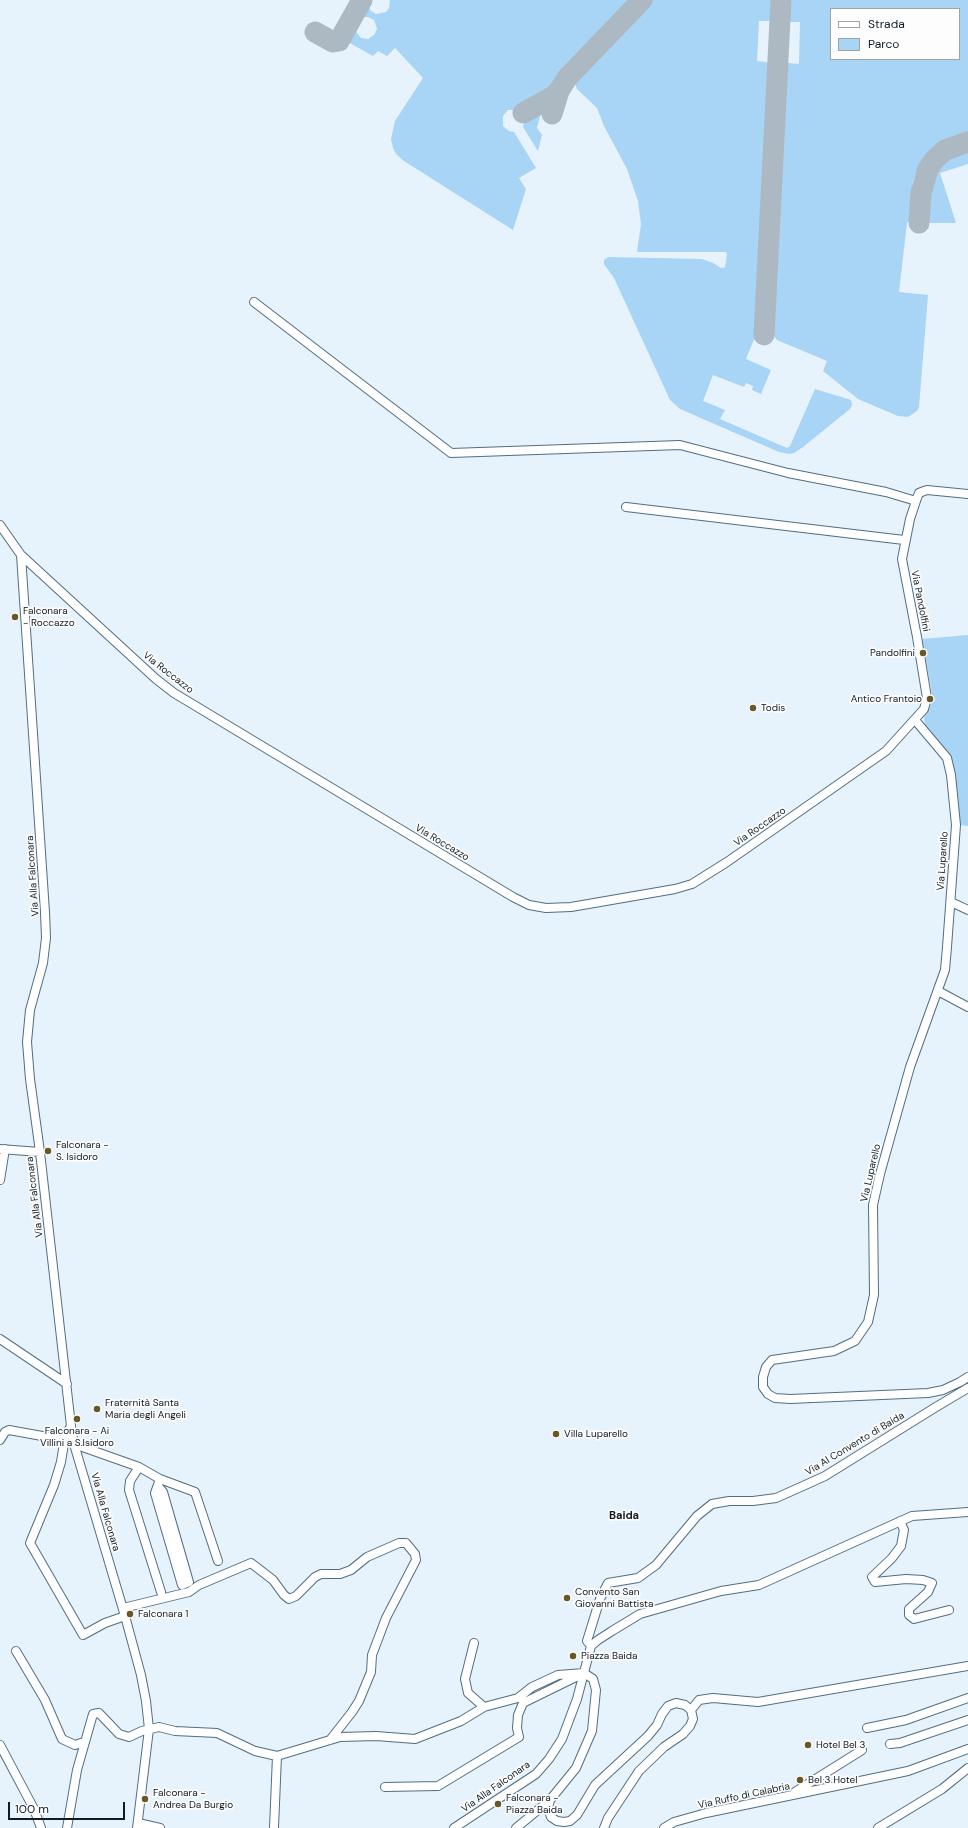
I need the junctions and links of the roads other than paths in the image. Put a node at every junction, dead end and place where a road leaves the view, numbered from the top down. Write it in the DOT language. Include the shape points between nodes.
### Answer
graph roads {
  1 [pos="254,302"];
  2 [pos="968,494"];
  3 [pos="916,501"];
  4 [pos="626,507"];
  5 [pos="0,526"];
  6 [pos="904,540"];
  7 [pos="21,555"];
  8 [pos="915,720"];
  9 [pos="950,902"];
  10 [pos="968,910"];
  11 [pos="938,991"];
  12 [pos="968,1007"];
  13 [pos="2,1149"];
  14 [pos="40,1152"];
  15 [pos="0,1180"];
  16 [pos="0,1339"];
  17 [pos="968,1377"];
  18 [pos="67,1384"];
  19 [pos="968,1388"];
  20 [pos="71,1426"];
  21 [pos="0,1440"];
  22 [pos="64,1440"];
  23 [pos="74,1444"];
  24 [pos="138,1467"];
  25 [pos="159,1483"];
  26 [pos="968,1512"];
  27 [pos="900,1521"];
  28 [pos="218,1561"];
  29 [pos="160,1592"];
  30 [pos="949,1610"];
  31 [pos="124,1612"];
  32 [pos="474,1643"];
  33 [pos="591,1646"];
  34 [pos="16,1651"];
  35 [pos="968,1666"];
  36 [pos="584,1672"];
  37 [pos="968,1698"];
  38 [pos="484,1707"];
  39 [pos="691,1710"];
  40 [pos="968,1720"];
  41 [pos="867,1728"];
  42 [pos="149,1729"];
  43 [pos="330,1740"];
  44 [pos="84,1742"];
  45 [pos="890,1744"];
  46 [pos="0,1746"];
  47 [pos="862,1750"];
  48 [pos="968,1751"];
  49 [pos="277,1756"];
  50 [pos="968,1768"];
  51 [pos="385,1787"];
  52 [pos="790,1796"];
  53 [pos="550,1800"];
  54 [pos="137,1825"];
  55 [pos="41,1828"];
  56 [pos="67,1828"];
  57 [pos="160,1828"];
  58 [pos="274,1828"];
  59 [pos="454,1828"];
  60 [pos="516,1828"];
  61 [pos="604,1828"];
  62 [pos="664,1828"];
  63 [pos="878,1828"];
  1 -- 3 [label="street" via="451,453 680,445 788,473 886,492"];
  2 -- 3 [label="street, Via Pandolfini" via="927,490 919,493"];
  3 -- 6 [label="street, Via Pandolfini"];
  4 -- 6 [label="street"];
  5 -- 7 [label="street, Via Roccazzo"];
  6 -- 8 [label="street, Via Pandolfini" via="902,560 926,698 924,709"];
  7 -- 8 [label="street, Via Roccazzo" via="174,693 528,905 546,908 571,907 692,884 886,751"];
  7 -- 14 [label="street, Via Alla Falconara" via="46,912 43,963 30,1010 27,1042"];
  8 -- 9 [label="street, Via Luparello" via="947,758 951,775 956,825"];
  9 -- 10 [label="street"];
  9 -- 11 [label="street, Via Luparello" via="945,970"];
  11 -- 12 [label="street"];
  11 -- 17 [label="street, Via Luparello" via="910,1067 873,1205 874,1295 868,1322 855,1341 834,1351 772,1360 766,1366 763,1387 775,1398 790,1399 928,1393 943,1390"];
  13 -- 14 [label="street"];
  13 -- 15 [label="street"];
  14 -- 18 [label="street, Via Alla Falconara"];
  16 -- 18 [label="street"];
  18 -- 20 [label="street, Via Alla Falconara"];
  19 -- 33 [label="street, Via Al Convento di Baida" via="826,1476 804,1486 776,1498 712,1504 697,1516 656,1566 638,1578 608,1583 588,1635 587,1641"];
  20 -- 22 [label="street"];
  20 -- 23 [label="street, Via Alla Falconara"];
  21 -- 22 [label="street" via="4,1432 9,1430"];
  22 -- 31 [label="street" via="54,1485 30,1543 83,1635"];
  23 -- 24 [label="street"];
  23 -- 31 [label="street, Via Alla Falconara"];
  24 -- 25 [label="street"];
  24 -- 29 [label="street" via="130,1481 129,1490"];
  25 -- 25 [label="street" via="155,1493 182,1585 189,1582"];
  25 -- 28 [label="street" via="196,1492"];
  26 -- 27 [label="street" via="912,1516"];
  27 -- 30 [label="street" via="904,1530 901,1546 872,1578 875,1582 906,1579 924,1580 932,1584 928,1592 909,1609 909,1615 914,1619"];
  27 -- 33 [label="street" via="759,1584 721,1591 640,1614"];
  31 -- 42 [label="street, Via Alla Falconara" via="141,1675"];
  31 -- 43 [label="street" via="189,1592 199,1585 251,1563 273,1580 289,1599 321,1574 340,1574 351,1570 367,1556 399,1543 406,1543 415,1554 416,1560 386,1618 372,1655 371,1672 359,1701"];
  32 -- 38 [label="street" via="465,1680 468,1693"];
  33 -- 36 [label="street, Via Alla Falconara"];
  34 -- 44 [label="street" via="45,1700 62,1738 75,1745"];
  35 -- 39 [label="street" via="758,1702 713,1698 699,1700"];
  36 -- 38 [label="street" via="558,1675 518,1698"];
  36 -- 51 [label="street" via="523,1703 518,1714 519,1737 438,1786"];
  36 -- 53 [label="street" via="592,1679 596,1690 592,1731 576,1768"];
  36 -- 59 [label="street, Via Alla Falconara" via="578,1699 562,1739 549,1759 536,1774"];
  37 -- 41 [label="street" via="906,1720"];
  38 -- 43 [label="street" via="461,1721 415,1739 376,1736 340,1737"];
  39 -- 53 [label="street" via="676,1703 668,1706 648,1736 595,1784 577,1815 570,1821 557,1821 551,1817 548,1808"];
  39 -- 61 [label="street" via="693,1719 690,1726 684,1734 664,1747 639,1771"];
  40 -- 45 [label="street"];
  42 -- 44 [label="street" via="129,1737 119,1734 99,1713 93,1714"];
  42 -- 49 [label="street" via="159,1727 175,1731 217,1733 256,1751"];
  42 -- 54 [label="street, Via Alla Falconara"];
  43 -- 49 [label="street"];
  44 -- 56 [label="street"];
  46 -- 55 [label="street" via="34,1809"];
  47 -- 52 [label="street"];
  48 -- 52 [label="street, Via Ruffo di Calabria" via="908,1771"];
  49 -- 58 [label="street"];
  50 -- 63 [label="street" via="942,1789"];
  52 -- 62 [label="street, Via Ruffo di Calabria" via="674,1822"];
  53 -- 60 [label="street"];
  54 -- 57 [label="street"];
}
